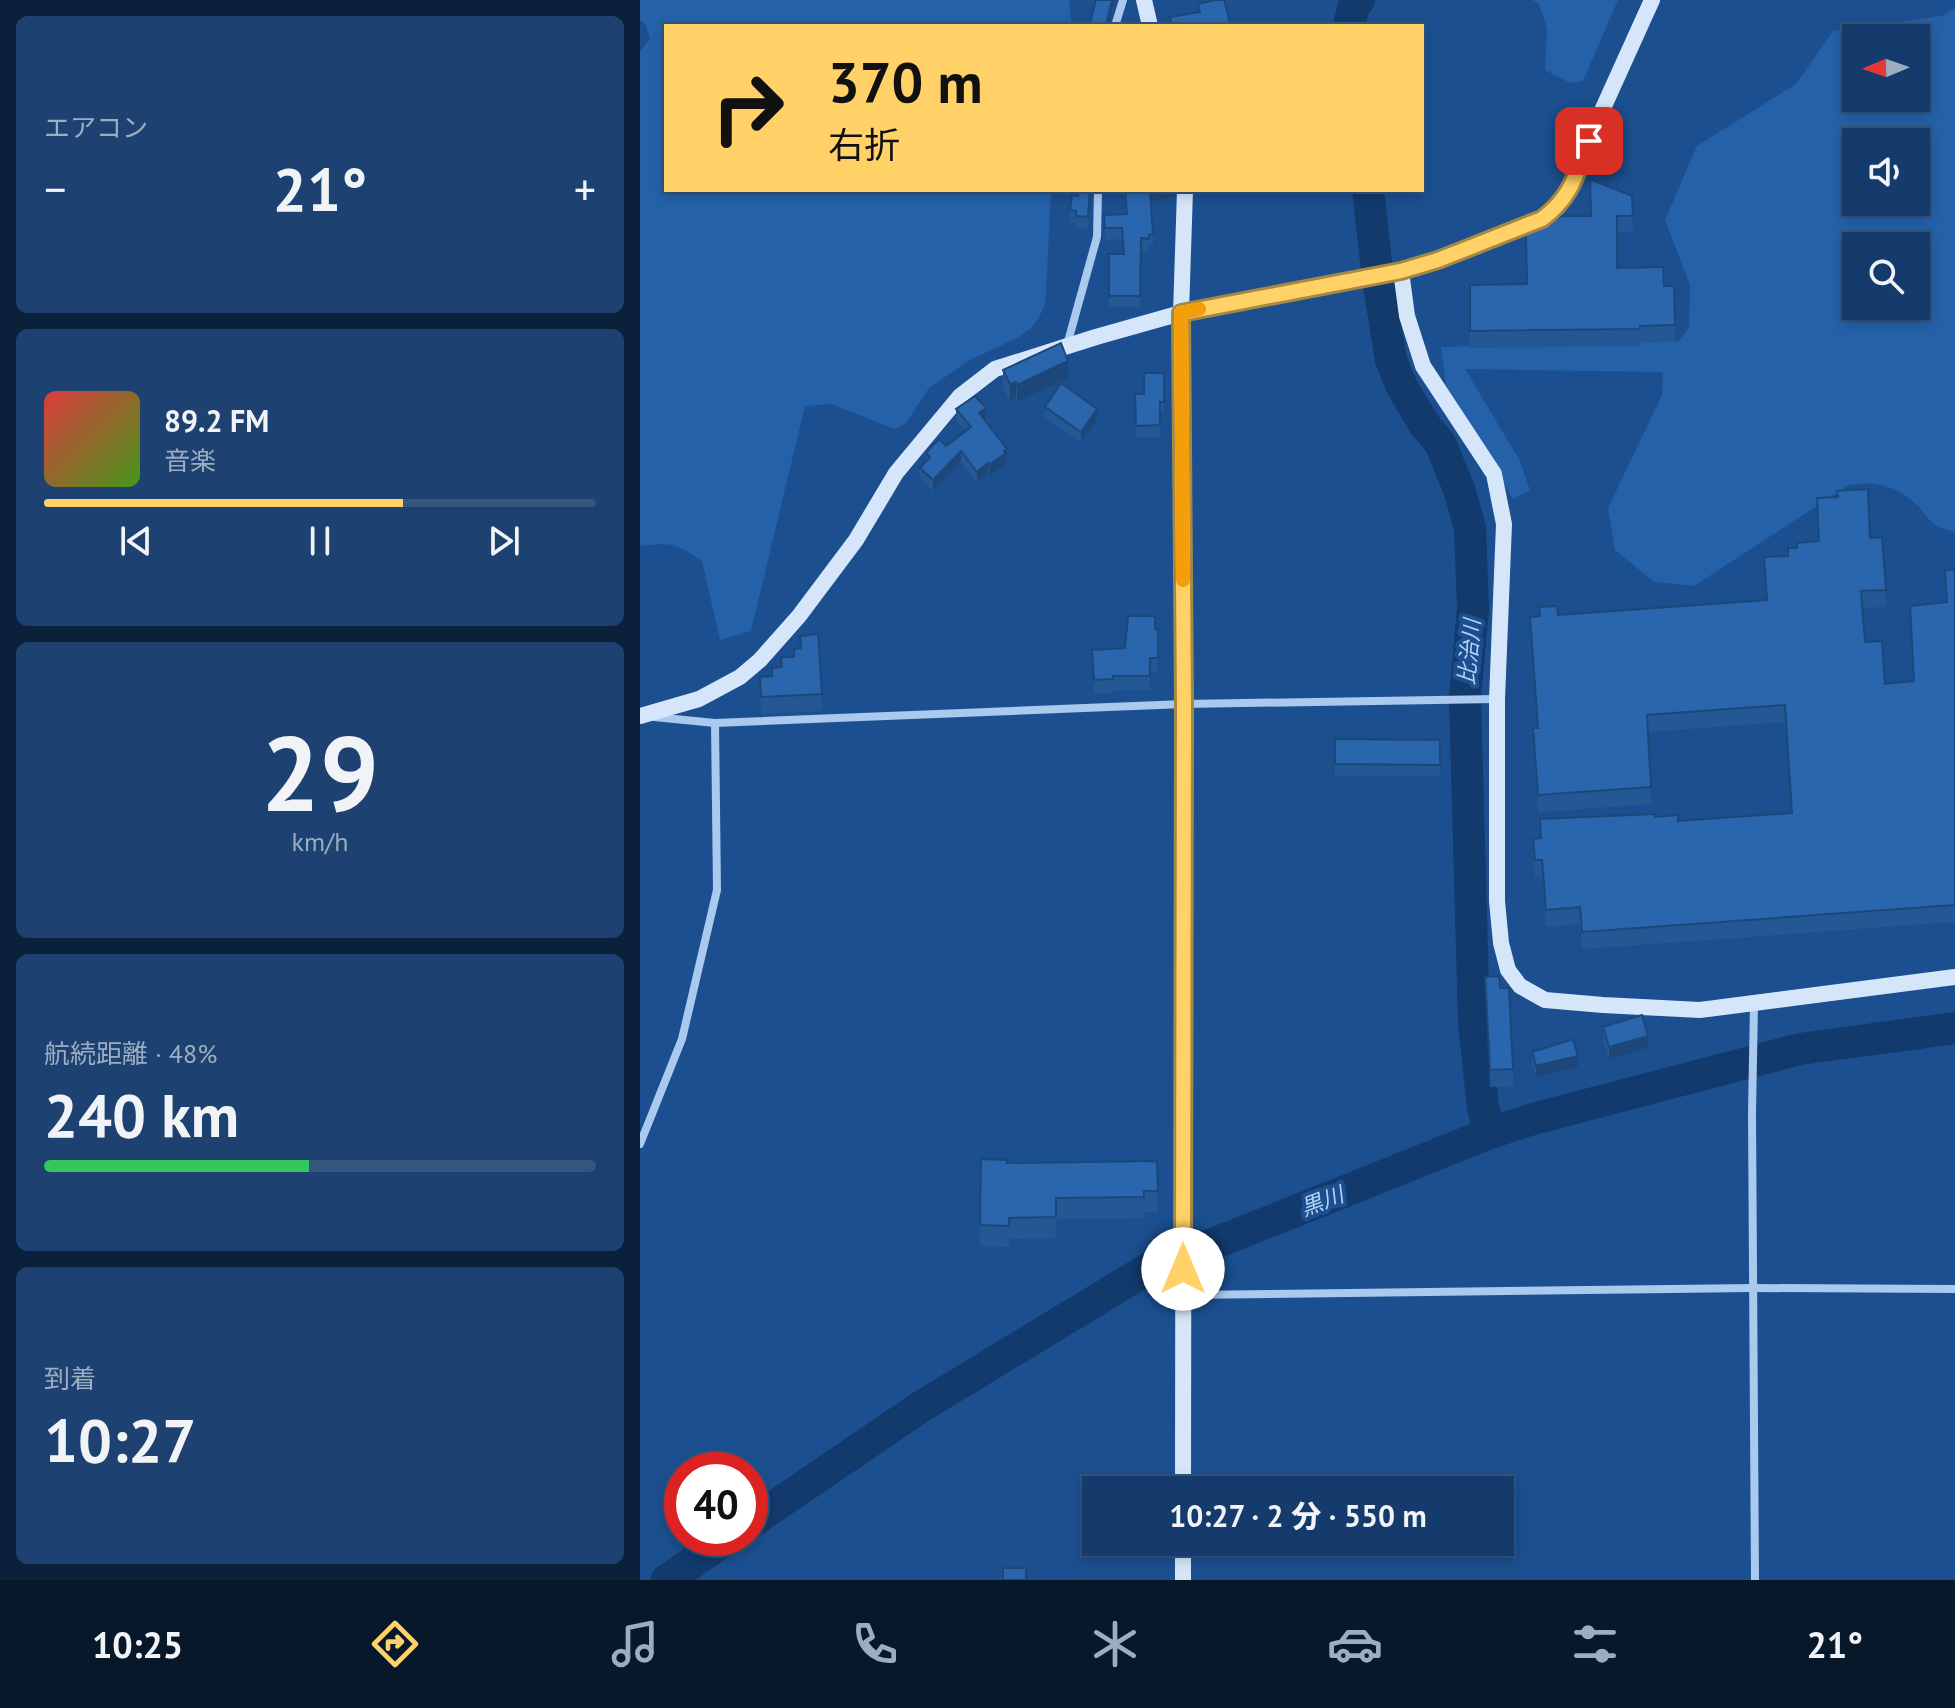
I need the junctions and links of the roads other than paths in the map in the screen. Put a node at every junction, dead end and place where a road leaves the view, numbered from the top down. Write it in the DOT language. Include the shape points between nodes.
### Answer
graph roads {
  1 [pos="1123,0"];
  2 [pos="1144,0"];
  3 [pos="1652,0"];
  4 [pos="1116,24"];
  5 [pos="1150,24"];
  6 [pos="1098,192"];
  7 [pos="1185,192"];
  8 [pos="1401,271"];
  9 [pos="1181,313"];
  10 [pos="1067,346"];
  11 [pos="1497,699"];
  12 [pos="1184,704"];
  13 [pos="642,716"];
  14 [pos="715,723"];
  15 [pos="1955,977"];
  16 [pos="1754,1010"];
  17 [pos="640,1144"];
  18 [pos="1753,1288"];
  19 [pos="1955,1289"];
  20 [pos="1183,1295"];
  21 [pos="1183,1476"];
  22 [pos="1183,1556"];
  23 [pos="1183,1580"];
  24 [pos="1755,1580"];
  1 -- 4 [label="street"];
  2 -- 5 [label="street"];
  3 -- 8 [label="street" via="1567,195 1556,209 1542,219"];
  6 -- 10 [label="street" via="1097,237"];
  7 -- 9 [label="street"];
  8 -- 9 [label="street"];
  8 -- 11 [label="street" via="1407,316 1423,366 1494,474 1504,524"];
  9 -- 10 [label="street"];
  9 -- 12 [label="street"];
  10 -- 13 [label="street" via="995,369 960,396 896,473 856,540 760,660 699,699"];
  11 -- 12 [label="street"];
  11 -- 16 [label="street" via="1497,901 1508,970 1520,986 1545,1000"];
  12 -- 14 [label="street"];
  12 -- 20 [label="street"];
  13 -- 14 [label="street"];
  14 -- 17 [label="street" via="717,890 682,1039"];
  15 -- 16 [label="street"];
  16 -- 18 [label="street"];
  18 -- 19 [label="street"];
  18 -- 20 [label="street"];
  18 -- 24 [label="street"];
  20 -- 21 [label="street"];
  22 -- 23 [label="street"];
}
